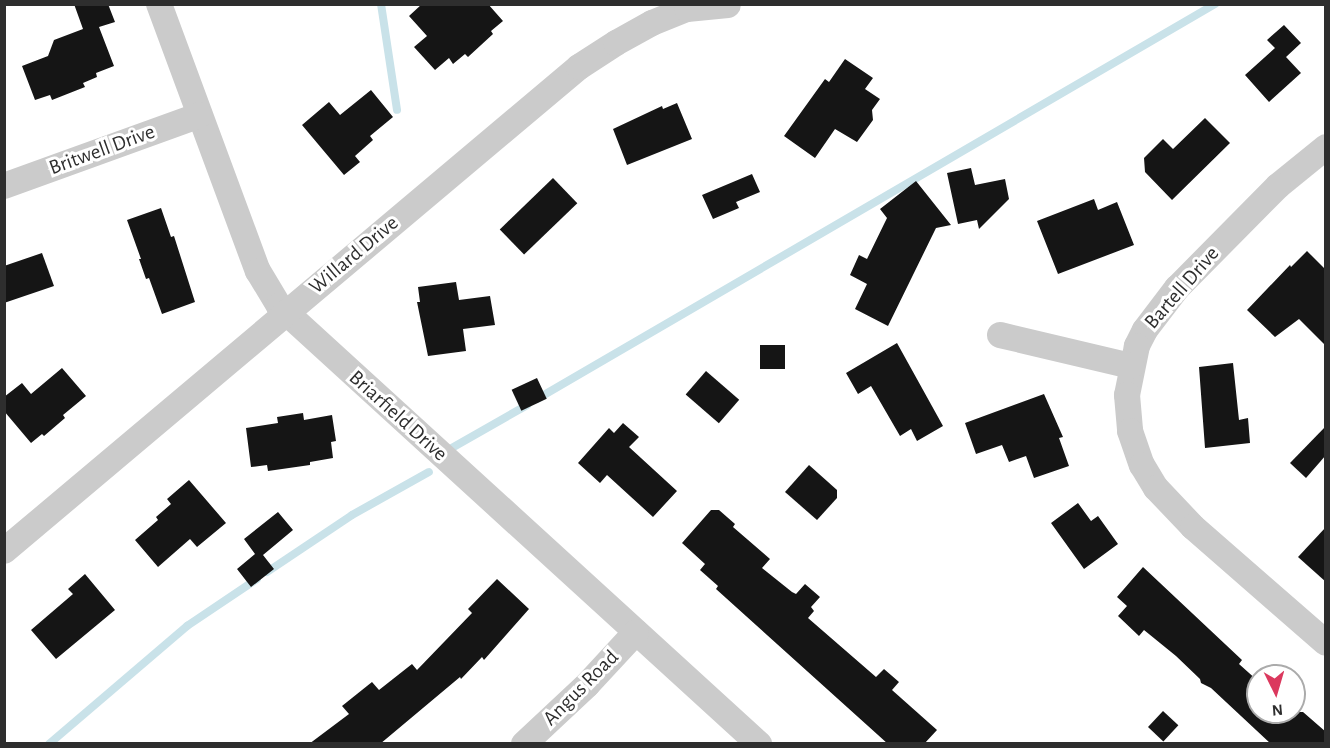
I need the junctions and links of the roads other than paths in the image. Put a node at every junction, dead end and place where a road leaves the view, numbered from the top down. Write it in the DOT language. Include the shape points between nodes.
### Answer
graph roads {
  1 [pos="159,4"];
  2 [pos="728,5"];
  3 [pos="200,115"];
  4 [pos="1326,147"];
  5 [pos="4,186"];
  6 [pos="287,312"];
  7 [pos="1000,335"];
  8 [pos="1131,366"];
  9 [pos="4,551"];
  10 [pos="636,632"];
  11 [pos="1326,643"];
  12 [pos="524,744"];
  13 [pos="759,744"];
  1 -- 3 [label="street, Briarfield Drive"];
  2 -- 6 [label="street, Willard Drive" via="687,9 652,23 579,67"];
  3 -- 5 [label="street, Britwell Drive"];
  3 -- 6 [label="street, Briarfield Drive" via="258,271 279,306"];
  4 -- 8 [label="street, Bartell Drive" via="1278,186 1177,288 1145,330"];
  6 -- 9 [label="street, Willard Drive"];
  6 -- 10 [label="street, Briarfield Drive"];
  7 -- 8 [label="street"];
  8 -- 11 [label="street, Bartell Drive" via="1127,395 1130,431 1142,465 1156,488 1193,527"];
  10 -- 12 [label="street, Angus Road"];
  10 -- 13 [label="street, Briarfield Drive"];
}
